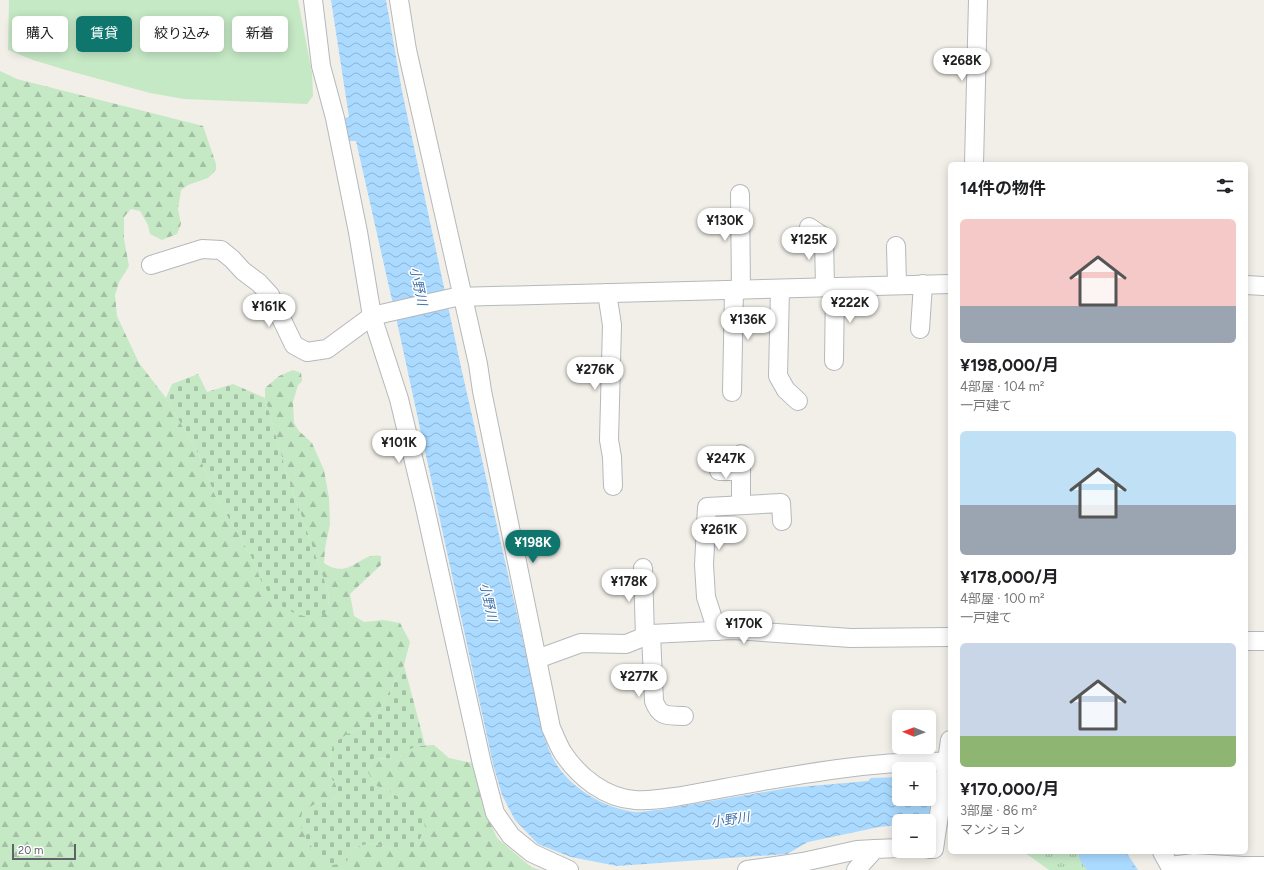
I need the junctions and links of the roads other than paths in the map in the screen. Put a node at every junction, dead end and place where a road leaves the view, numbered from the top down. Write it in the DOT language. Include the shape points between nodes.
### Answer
graph roads {
  1 [pos="313,0"];
  2 [pos="399,0"];
  3 [pos="978,0"];
  4 [pos="974,162"];
  5 [pos="740,194"];
  6 [pos="809,227"];
  7 [pos="896,246"];
  8 [pos="151,265"];
  9 [pos="923,284"];
  10 [pos="948,284"];
  11 [pos="897,285"];
  12 [pos="1248,285"];
  13 [pos="1264,286"];
  14 [pos="830,287"];
  15 [pos="780,288"];
  16 [pos="737,290"];
  17 [pos="607,293"];
  18 [pos="460,297"];
  19 [pos="378,315"];
  20 [pos="920,329"];
  21 [pos="834,361"];
  22 [pos="732,392"];
  23 [pos="798,401"];
  24 [pos="719,471"];
  25 [pos="613,486"];
  26 [pos="741,506"];
  27 [pos="782,520"];
  28 [pos="643,568"];
  29 [pos="717,631"];
  30 [pos="648,636"];
  31 [pos="948,637"];
  32 [pos="1248,641"];
  33 [pos="1264,641"];
  34 [pos="537,659"];
  35 [pos="684,716"];
  36 [pos="947,765"];
  37 [pos="936,826"];
  38 [pos="892,848"];
  39 [pos="875,849"];
  40 [pos="1168,863"];
  41 [pos="1264,866"];
  42 [pos="569,870"];
  43 [pos="747,870"];
  44 [pos="856,870"];
  1 -- 19 [label="street" via="321,66"];
  2 -- 18 [label="street" via="407,50"];
  3 -- 4 [label="street"];
  5 -- 16 [label="street"];
  6 -- 14 [label="street" via="824,237"];
  7 -- 11 [label="street"];
  8 -- 19 [label="street" via="202,249 221,250 270,295 294,345 307,352 327,349"];
  9 -- 10 [label="street"];
  9 -- 11 [label="street"];
  9 -- 20 [label="street"];
  11 -- 14 [label="street"];
  12 -- 13 [label="street"];
  14 -- 15 [label="street"];
  14 -- 21 [label="street"];
  15 -- 16 [label="street"];
  15 -- 23 [label="street" via="778,376 786,390"];
  16 -- 17 [label="street"];
  16 -- 22 [label="street"];
  17 -- 18 [label="street"];
  17 -- 25 [label="street" via="612,325 609,440"];
  18 -- 19 [label="street"];
  18 -- 34 [label="street" via="478,364"];
  19 -- 42 [label="street" via="495,813 511,836 532,853"];
  24 -- 26 [label="street" via="741,462"];
  26 -- 27 [label="street" via="781,503"];
  26 -- 29 [label="street" via="707,507 704,565 706,597"];
  28 -- 30 [label="street"];
  29 -- 30 [label="street"];
  29 -- 31 [label="street" via="850,638"];
  30 -- 34 [label="street" via="626,644 582,643"];
  30 -- 35 [label="street" via="657,710 663,715"];
  32 -- 33 [label="street"];
  34 -- 36 [label="street" via="551,728 562,752 576,770 594,785 613,795 634,800 652,800 830,769 887,764"];
  36 -- 37 [label="street"];
  38 -- 39 [label="street"];
  39 -- 43 [label="street"];
  39 -- 44 [label="street"];
  40 -- 41 [label="street"];
}
